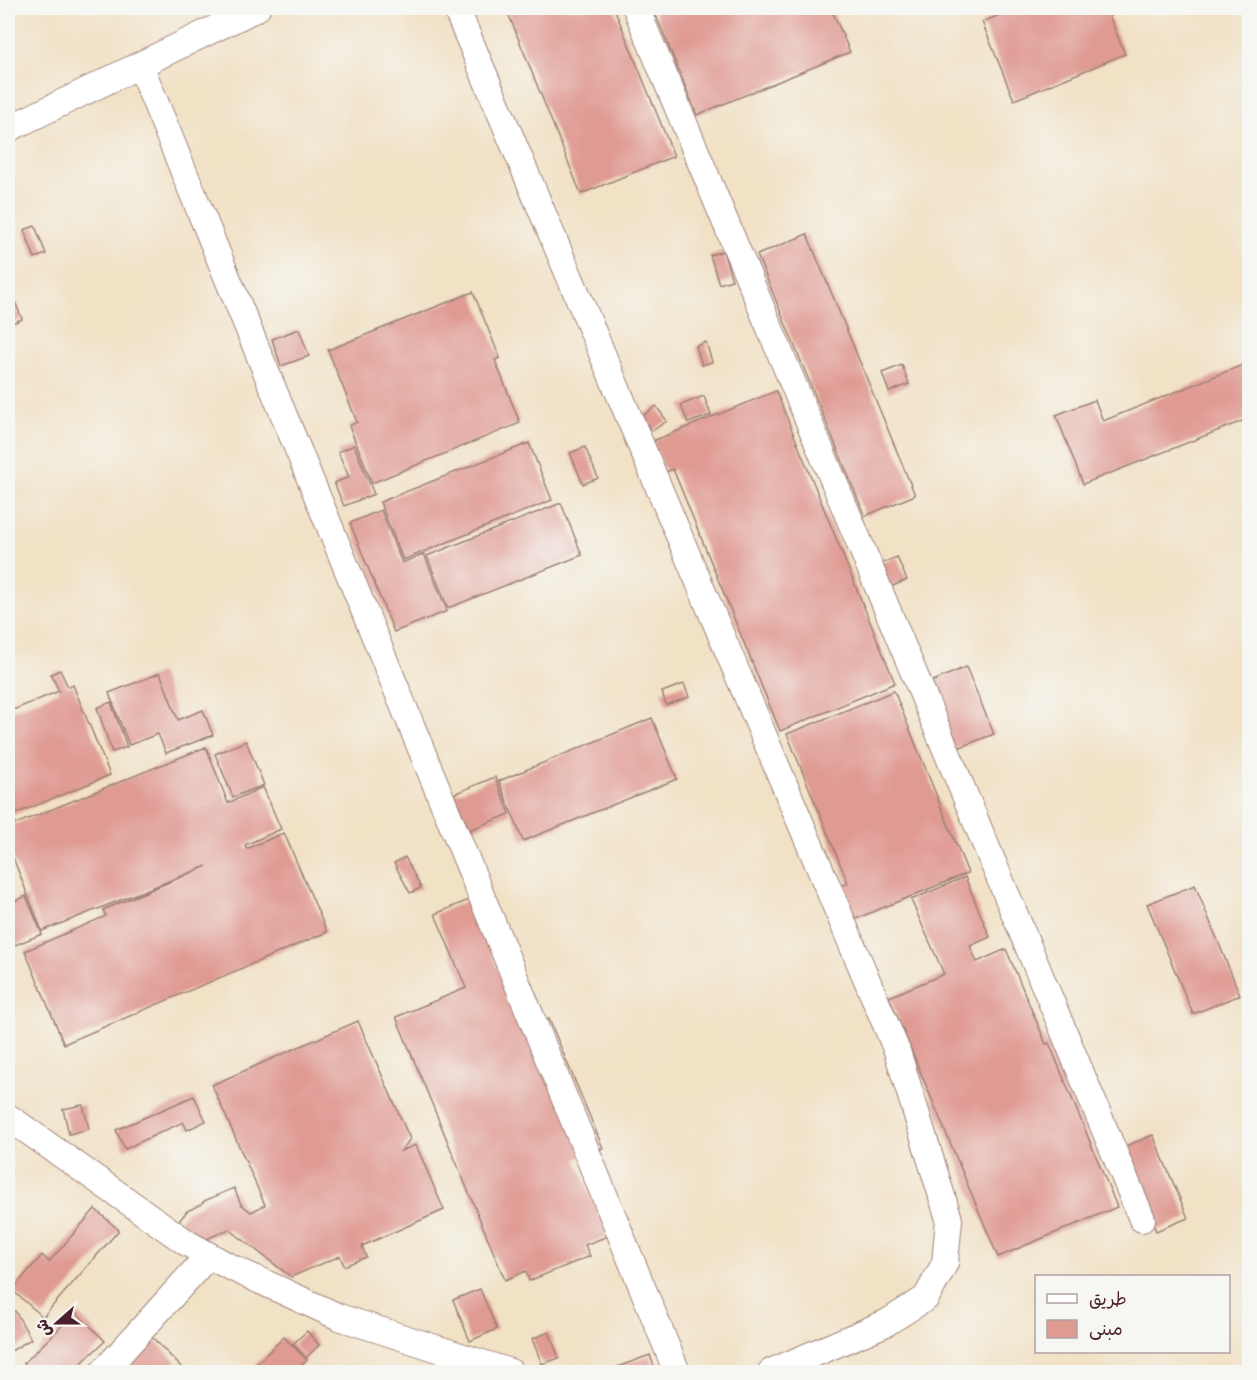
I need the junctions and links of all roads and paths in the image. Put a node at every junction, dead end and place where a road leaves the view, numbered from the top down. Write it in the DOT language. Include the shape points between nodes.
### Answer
graph roads {
  1 [pos="257,8"];
  2 [pos="456,8"];
  3 [pos="636,8"];
  4 [pos="140,65"];
  5 [pos="8,129"];
  6 [pos="8,1117"];
  7 [pos="1142,1219"];
  8 [pos="208,1256"];
  9 [pos="103,1372"];
  10 [pos="510,1372"];
  11 [pos="677,1372"];
  12 [pos="771,1372"];
  1 -- 4 [label="street"];
  2 -- 12 [label="street" via="897,1051 949,1220 945,1263 926,1298 886,1323"];
  3 -- 7 [label="street"];
  4 -- 5 [label="street"];
  4 -- 11 [label="street"];
  6 -- 8 [label="street"];
  8 -- 9 [label="street"];
  8 -- 10 [label="street" via="339,1317"];
}
